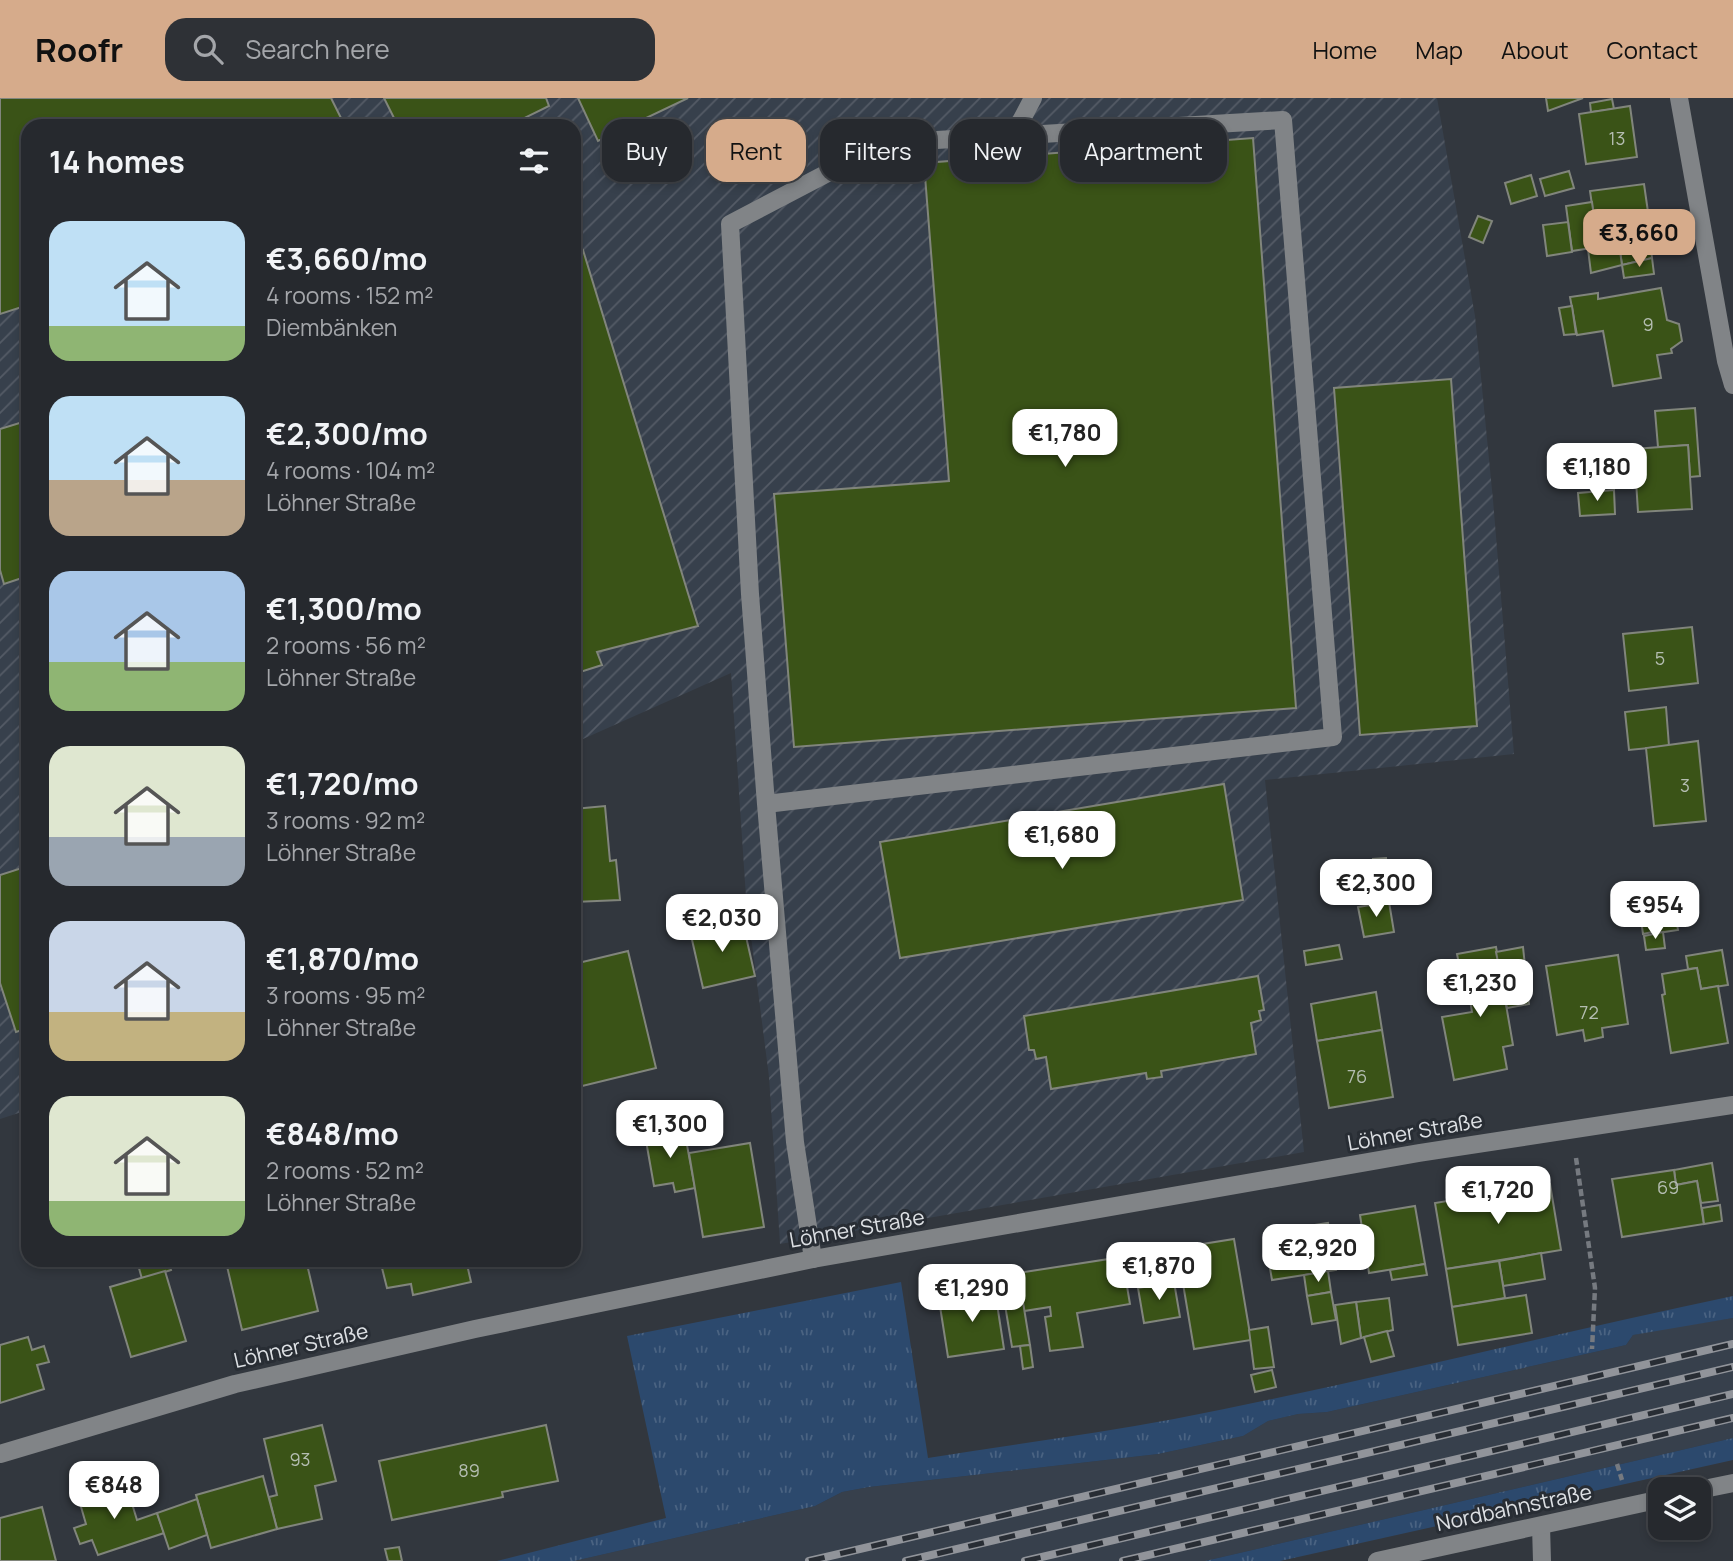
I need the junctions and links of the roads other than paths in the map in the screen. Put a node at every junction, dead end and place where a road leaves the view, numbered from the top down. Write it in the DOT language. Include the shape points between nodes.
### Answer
graph roads {
  1 [pos="1033,98"];
  2 [pos="1679,98"];
  3 [pos="1022,119"];
  4 [pos="1046,134"];
  5 [pos="950,139"];
  6 [pos="1733,385"];
  7 [pos="766,804"];
  8 [pos="1733,1105"];
  9 [pos="813,1259"];
  10 [pos="0,1454"];
  11 [pos="1733,1483"];
  12 [pos="1711,1488"];
  13 [pos="1648,1502"];
  14 [pos="1541,1526"];
  15 [pos="1377,1561"];
  16 [pos="1542,1561"];
  1 -- 3 [label="street"];
  2 -- 6 [label="street"];
  4 -- 7 [label="street" via="1283,120 1333,737"];
  5 -- 7 [label="street" via="885,143 730,223"];
  7 -- 9 [label="street" via="795,1142"];
  8 -- 9 [label="street, Löhner Straße" via="1419,1153"];
  9 -- 10 [label="street, Löhner Straße" via="235,1384"];
  11 -- 12 [label="street"];
  13 -- 14 [label="street, Nordbahnstraße"];
  14 -- 15 [label="street, Nordbahnstraße"];
  14 -- 16 [label="street"];
}
